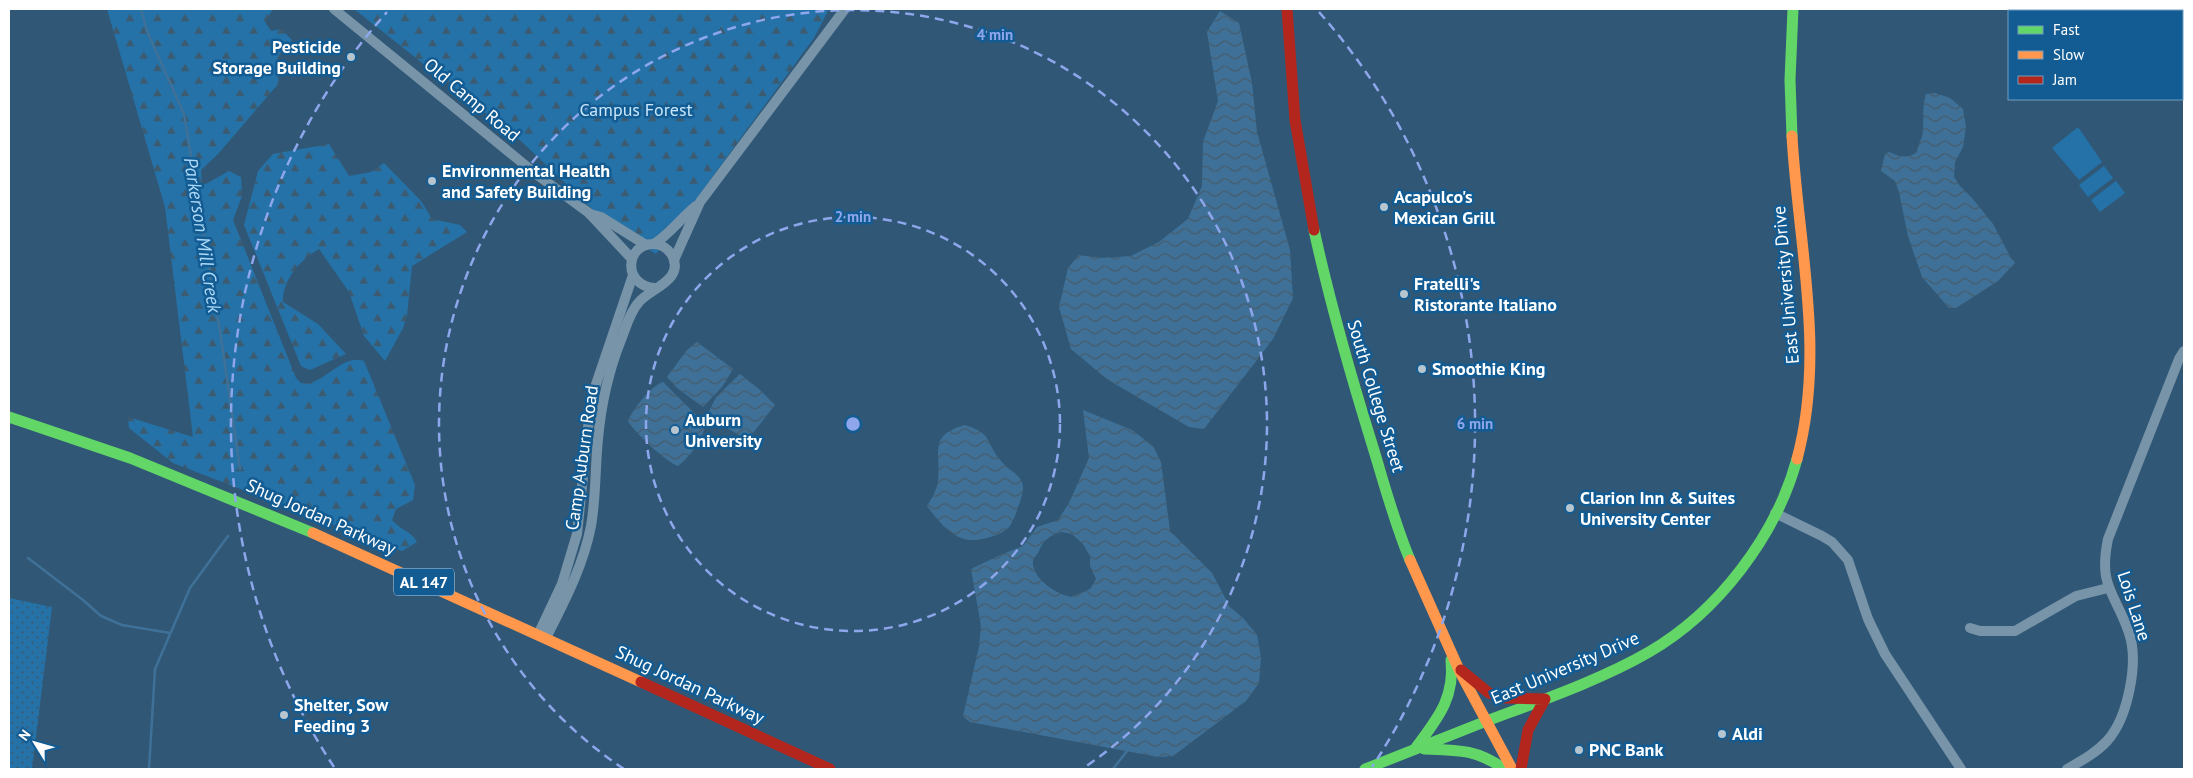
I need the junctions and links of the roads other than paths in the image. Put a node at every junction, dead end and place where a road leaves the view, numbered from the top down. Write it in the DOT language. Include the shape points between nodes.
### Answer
graph roads {
  1 [pos="334,9"];
  2 [pos="845,9"];
  3 [pos="1286,9"];
  4 [pos="1793,9"];
  5 [pos="700,202"];
  6 [pos="589,213"];
  7 [pos="650,244"];
  8 [pos="632,259"];
  9 [pos="674,260"];
  10 [pos="633,275"];
  11 [pos="655,288"];
  12 [pos="2184,351"];
  13 [pos="9,417"];
  14 [pos="1775,513"];
  15 [pos="2108,588"];
  16 [pos="1970,628"];
  17 [pos="542,636"];
  18 [pos="1451,654"];
  19 [pos="1458,668"];
  20 [pos="1545,699"];
  21 [pos="1484,722"];
  22 [pos="1415,749"];
  23 [pos="830,769"];
  24 [pos="1365,769"];
  25 [pos="1504,769"];
  26 [pos="1512,769"];
  27 [pos="1521,769"];
  28 [pos="1961,769"];
  29 [pos="2067,769"];
  1 -- 6 [label="street, Old Camp Road" via="536,174"];
  2 -- 5 [label="street"];
  3 -- 18 [label="main road, South College Street" via="1294,105 1307,196 1344,361 1395,522"];
  4 -- 14 [label="main road, East University Drive" via="1792,136 1810,317 1811,377 1803,436 1785,494"];
  5 -- 7 [label="street" via="672,230"];
  5 -- 9 [label="street"];
  6 -- 7 [label="street"];
  6 -- 8 [label="street, Old Camp Road"];
  7 -- 8 [label="street" via="640,248"];
  7 -- 9 [label="street" via="666,248"];
  8 -- 10 [label="street"];
  9 -- 11 [label="street" via="673,274 662,286"];
  10 -- 11 [label="street" via="642,285"];
  10 -- 17 [label="street, Camp Auburn Road" via="591,399 577,534"];
  11 -- 17 [label="street, Camp Auburn Road" via="638,302 618,347 600,418 586,548 578,574"];
  12 -- 15 [label="street, Lois Lane" via="2108,539 2104,566"];
  13 -- 17 [label="main road, Shug Jordan Parkway / AL 147" via="134,459 248,503"];
  14 -- 20 [label="main road, East University Drive" via="1757,547 1698,616 1649,652"];
  14 -- 28 [label="street" via="1832,542 1848,560 1868,619 1885,654"];
  15 -- 16 [label="street" via="2076,596 2014,631"];
  15 -- 29 [label="street, Lois Lane" via="2131,644 2132,666 2125,705 2120,722 2108,740"];
  17 -- 23 [label="main road, Shug Jordan Parkway / AL 147"];
  18 -- 19 [label="main road, South College Street"];
  18 -- 22 [label="main road" via="1450,693"];
  19 -- 20 [label="main road" via="1489,693 1504,698"];
  19 -- 21 [label="main road, South College Street"];
  20 -- 21 [label="main road, East University Drive"];
  20 -- 27 [label="main road" via="1528,730"];
  21 -- 22 [label="main road"];
  21 -- 26 [label="main road, South College Street"];
  22 -- 24 [label="main road"];
  22 -- 25 [label="main road" via="1470,750"];
}
